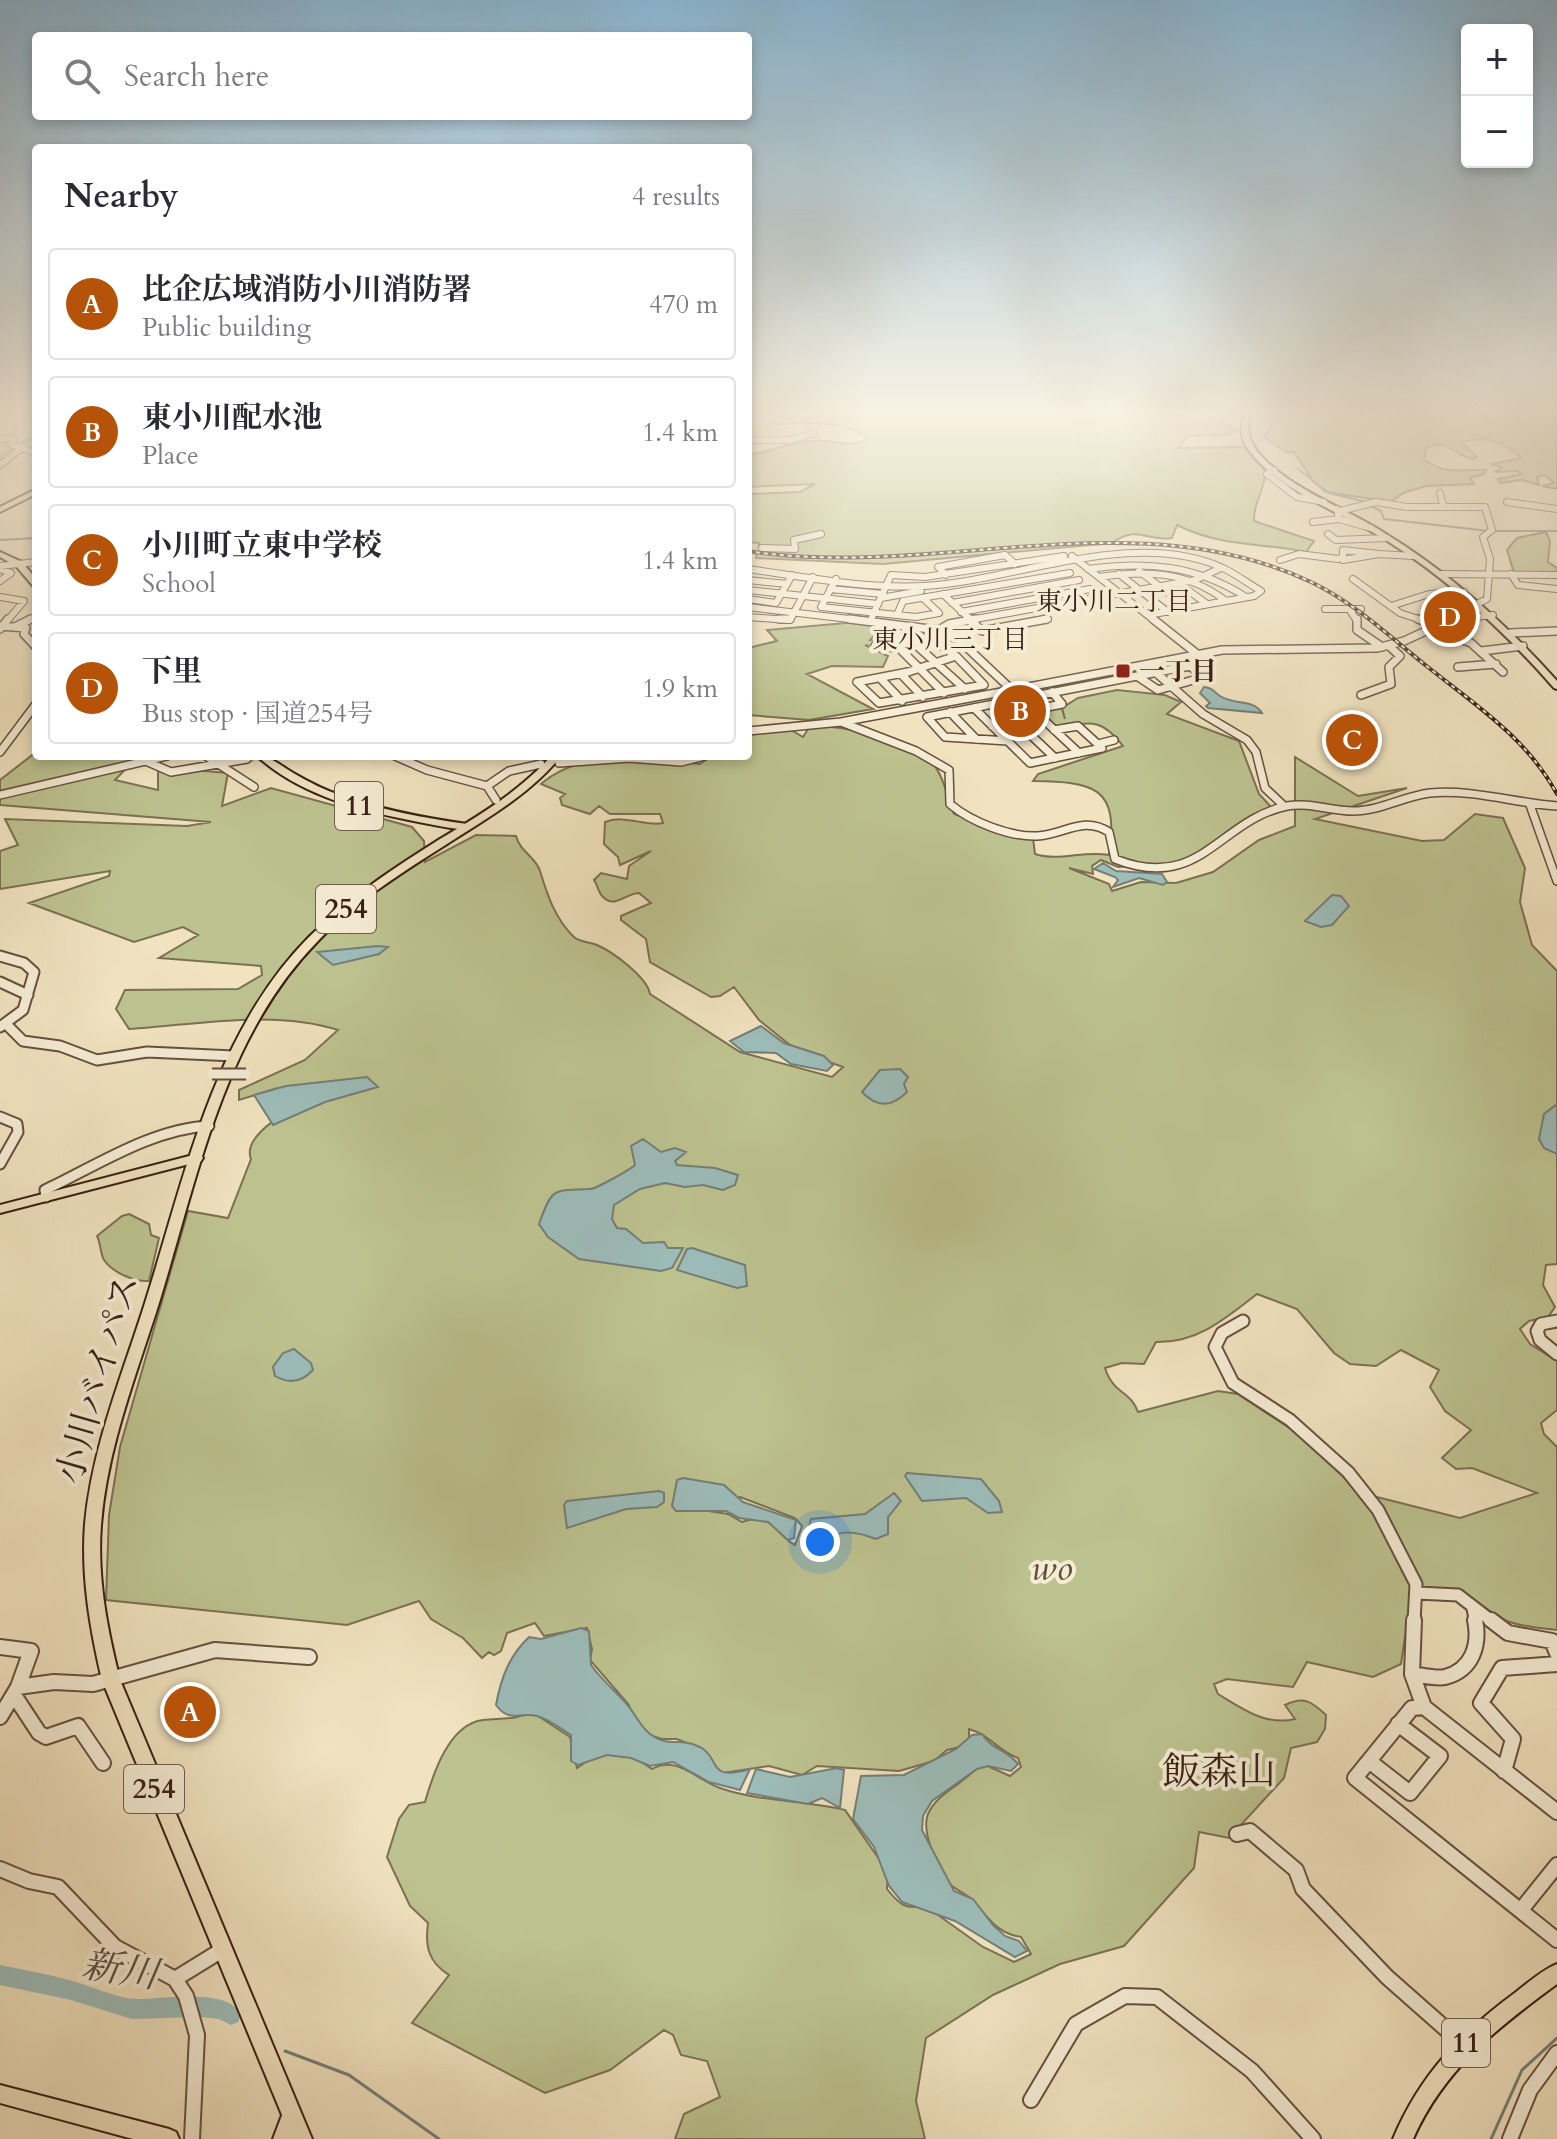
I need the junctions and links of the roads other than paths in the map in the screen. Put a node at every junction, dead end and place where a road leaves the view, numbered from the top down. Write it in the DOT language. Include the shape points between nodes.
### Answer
graph roads {
  1 [pos="1339,513"];
  2 [pos="1487,513"];
  3 [pos="1313,522"];
  4 [pos="821,534"];
  5 [pos="1328,534"];
  6 [pos="1387,538"];
  7 [pos="762,548"];
  8 [pos="0,554"];
  9 [pos="1129,554"];
  10 [pos="1379,554"];
  11 [pos="1413,556"];
  12 [pos="1071,558"];
  13 [pos="1280,560"];
  14 [pos="1343,560"];
  15 [pos="32,562"];
  16 [pos="1013,563"];
  17 [pos="1134,563"];
  18 [pos="19,564"];
  19 [pos="1059,565"];
  20 [pos="0,568"];
  21 [pos="1221,568"];
  22 [pos="1088,569"];
  23 [pos="752,570"];
  24 [pos="1024,571"];
  25 [pos="1140,571"];
  26 [pos="1070,573"];
  27 [pos="945,574"];
  28 [pos="1119,574"];
  29 [pos="1208,574"];
  30 [pos="1440,574"];
  31 [pos="1488,574"];
  32 [pos="1511,574"];
  33 [pos="792,575"];
  34 [pos="997,575"];
  35 [pos="1557,575"];
  36 [pos="813,577"];
  37 [pos="1099,577"];
  38 [pos="32,579"];
  39 [pos="836,579"];
  40 [pos="1353,579"];
  41 [pos="752,580"];
  42 [pos="1079,580"];
  43 [pos="1195,580"];
  44 [pos="0,581"];
  45 [pos="954,582"];
  46 [pos="1178,583"];
  47 [pos="787,584"];
  48 [pos="887,584"];
  49 [pos="1006,584"];
  50 [pos="1159,586"];
  51 [pos="935,587"];
  52 [pos="830,589"];
  53 [pos="1090,589"];
  54 [pos="1557,589"];
  55 [pos="752,590"];
  56 [pos="1140,590"];
  57 [pos="1016,592"];
  58 [pos="1464,592"];
  59 [pos="1120,593"];
  60 [pos="781,594"];
  61 [pos="943,595"];
  62 [pos="803,596"];
  63 [pos="0,597"];
  64 [pos="1100,597"];
  65 [pos="1246,597"];
  66 [pos="825,598"];
  67 [pos="881,598"];
  68 [pos="923,598"];
  69 [pos="1026,600"];
  70 [pos="1226,601"];
  71 [pos="1479,603"];
  72 [pos="752,604"];
  73 [pos="752,604"];
  74 [pos="1207,604"];
  75 [pos="1391,606"];
  76 [pos="956,607"];
  77 [pos="1188,608"];
  78 [pos="935,609"];
  79 [pos="1036,609"];
  80 [pos="1325,609"];
  81 [pos="1361,609"];
  82 [pos="794,612"];
  83 [pos="1168,612"];
  84 [pos="1351,612"];
  85 [pos="897,615"];
  86 [pos="1148,615"];
  87 [pos="1493,615"];
  88 [pos="873,616"];
  89 [pos="752,617"];
  90 [pos="31,619"];
  91 [pos="971,620"];
  92 [pos="1433,624"];
  93 [pos="1,627"];
  94 [pos="15,627"];
  95 [pos="938,630"];
  96 [pos="1557,631"];
  97 [pos="1510,633"];
  98 [pos="928,636"];
  99 [pos="1410,638"];
  100 [pos="1461,639"];
  101 [pos="32,643"];
  102 [pos="875,646"];
  103 [pos="1386,646"];
  104 [pos="1523,646"];
  105 [pos="1481,651"];
  106 [pos="1197,654"];
  107 [pos="1400,654"];
  108 [pos="956,656"];
  109 [pos="936,660"];
  110 [pos="984,663"];
  111 [pos="1146,664"];
  112 [pos="1496,664"];
  113 [pos="966,667"];
  114 [pos="1458,667"];
  115 [pos="919,668"];
  116 [pos="1156,672"];
  117 [pos="1503,672"];
  118 [pos="901,674"];
  119 [pos="1136,676"];
  120 [pos="880,678"];
  121 [pos="1557,685"];
  122 [pos="1173,687"];
  123 [pos="965,689"];
  124 [pos="1012,690"];
  125 [pos="1052,692"];
  126 [pos="944,693"];
  127 [pos="1361,695"];
  128 [pos="923,697"];
  129 [pos="1021,698"];
  130 [pos="902,701"];
  131 [pos="974,708"];
  132 [pos="32,709"];
  133 [pos="950,712"];
  134 [pos="1037,713"];
  135 [pos="1016,721"];
  136 [pos="841,722"];
  137 [pos="992,726"];
  138 [pos="1054,730"];
  139 [pos="752,731"];
  140 [pos="976,739"];
  141 [pos="1114,740"];
  142 [pos="1008,741"];
  143 [pos="1098,744"];
  144 [pos="0,752"];
  145 [pos="1079,753"];
  146 [pos="1055,758"];
  147 [pos="154,760"];
  148 [pos="210,760"];
  149 [pos="240,760"];
  150 [pos="267,760"];
  151 [pos="404,760"];
  152 [pos="558,760"];
  153 [pos="655,760"];
  154 [pos="689,760"];
  155 [pos="148,762"];
  156 [pos="214,764"];
  157 [pos="541,764"];
  158 [pos="487,786"];
  159 [pos="254,787"];
  160 [pos="0,795"];
  161 [pos="496,800"];
  162 [pos="1530,805"];
  163 [pos="1284,806"];
  164 [pos="1557,806"];
  165 [pos="467,827"];
  166 [pos="1557,881"];
  167 [pos="0,956"];
  168 [pos="0,982"];
  169 [pos="28,995"];
  170 [pos="4,1026"];
  171 [pos="234,1056"];
  172 [pos="212,1074"];
  173 [pos="246,1074"];
  174 [pos="0,1117"];
  175 [pos="209,1126"];
  176 [pos="197,1158"];
  177 [pos="0,1164"];
  178 [pos="46,1197"];
  179 [pos="0,1209"];
  180 [pos="1243,1321"];
  181 [pos="1557,1321"];
  182 [pos="1557,1354"];
  183 [pos="1417,1593"];
  184 [pos="1473,1609"];
  185 [pos="0,1647"];
  186 [pos="1557,1653"];
  187 [pos="309,1657"];
  188 [pos="1557,1664"];
  189 [pos="1412,1674"];
  190 [pos="111,1680"];
  191 [pos="16,1691"];
  192 [pos="1424,1707"];
  193 [pos="0,1717"];
  194 [pos="1398,1724"];
  195 [pos="1369,1761"];
  196 [pos="103,1763"];
  197 [pos="1504,1771"];
  198 [pos="1557,1812"];
  199 [pos="1237,1834"];
  200 [pos="1557,1865"];
  201 [pos="0,1869"];
  202 [pos="1521,1910"];
  203 [pos="1557,1940"];
  204 [pos="222,1950"];
  205 [pos="1557,1973"];
  206 [pos="175,1979"];
  207 [pos="1464,2045"];
  208 [pos="1556,2057"];
  209 [pos="0,2094"];
  210 [pos="1031,2100"];
  211 [pos="292,2114"];
  212 [pos="169,2139"];
  213 [pos="192,2139"];
  214 [pos="283,2139"];
  215 [pos="302,2139"];
  216 [pos="1313,2139"];
  217 [pos="1403,2139"];
  218 [pos="1510,2139"];
  1 -- 3 [label="street"];
  1 -- 6 [label="highway"];
  2 -- 31 [label="street" via="1492,530 1483,537"];
  4 -- 7 [label="street" via="794,540 793,550"];
  5 -- 6 [label="street" via="1336,540"];
  6 -- 11 [label="highway"];
  8 -- 18 [label="main road"];
  9 -- 12 [label="street"];
  9 -- 17 [label="street"];
  9 -- 21 [label="street" via="1173,556"];
  10 -- 11 [label="street"];
  10 -- 13 [label="street" via="1343,550 1338,559 1306,554"];
  10 -- 14 [label="street"];
  11 -- 30 [label="highway"];
  12 -- 16 [label="street"];
  12 -- 19 [label="street"];
  12 -- 22 [label="street"];
  15 -- 18 [label="street"];
  16 -- 24 [label="street"];
  16 -- 27 [label="street"];
  17 -- 22 [label="street"];
  17 -- 25 [label="street"];
  17 -- 29 [label="street"];
  18 -- 20 [label="street"];
  18 -- 38 [label="main road"];
  19 -- 24 [label="street"];
  19 -- 26 [label="street"];
  20 -- 44 [label="street" via="11,573"];
  21 -- 29 [label="street"];
  21 -- 65 [label="street" via="1261,591"];
  22 -- 37 [label="street"];
  23 -- 33 [label="street"];
  24 -- 34 [label="street"];
  25 -- 28 [label="street"];
  25 -- 43 [label="street"];
  25 -- 50 [label="street"];
  26 -- 42 [label="street"];
  26 -- 49 [label="street"];
  27 -- 45 [label="street"];
  27 -- 48 [label="street" via="891,575"];
  28 -- 37 [label="street"];
  28 -- 56 [label="street"];
  29 -- 43 [label="street"];
  29 -- 65 [label="street"];
  30 -- 31 [label="street"];
  30 -- 58 [label="highway"];
  31 -- 32 [label="street"];
  31 -- 71 [label="street" via="1487,599"];
  32 -- 35 [label="street"];
  32 -- 54 [label="street" via="1518,585"];
  33 -- 36 [label="street"];
  33 -- 47 [label="street"];
  34 -- 45 [label="street"];
  34 -- 49 [label="street"];
  36 -- 39 [label="street"];
  36 -- 62 [label="street"];
  37 -- 59 [label="street"];
  39 -- 48 [label="street"];
  39 -- 52 [label="street"];
  40 -- 75 [label="street"];
  41 -- 47 [label="street"];
  42 -- 53 [label="street"];
  42 -- 57 [label="street"];
  43 -- 46 [label="street"];
  43 -- 70 [label="street"];
  45 -- 51 [label="street"];
  46 -- 50 [label="street"];
  46 -- 74 [label="street"];
  47 -- 60 [label="street"];
  48 -- 51 [label="street"];
  48 -- 67 [label="street"];
  49 -- 57 [label="street"];
  49 -- 61 [label="street"];
  50 -- 56 [label="street"];
  50 -- 77 [label="street"];
  51 -- 61 [label="street"];
  51 -- 67 [label="street"];
  52 -- 66 [label="street"];
  52 -- 67 [label="street"];
  53 -- 64 [label="street"];
  53 -- 69 [label="street"];
  55 -- 60 [label="street"];
  56 -- 59 [label="street"];
  56 -- 83 [label="street"];
  57 -- 69 [label="street"];
  57 -- 76 [label="street"];
  58 -- 71 [label="highway"];
  58 -- 75 [label="street" via="1429,594"];
  59 -- 64 [label="street"];
  59 -- 86 [label="street"];
  60 -- 62 [label="street"];
  60 -- 72 [label="street" via="776,603"];
  61 -- 68 [label="street"];
  61 -- 76 [label="street"];
  62 -- 66 [label="street"];
  62 -- 82 [label="street"];
  63 -- 93 [label="street" via="24,601"];
  64 -- 79 [label="street"];
  65 -- 70 [label="street"];
  66 -- 67 [label="street"];
  66 -- 88 [label="street" via="821,607"];
  67 -- 88 [label="street"];
  68 -- 78 [label="street"];
  68 -- 85 [label="street" via="903,601"];
  69 -- 76 [label="street"];
  69 -- 79 [label="street"];
  70 -- 74 [label="street"];
  71 -- 87 [label="highway"];
  73 -- 82 [label="street"];
  74 -- 77 [label="street"];
  75 -- 92 [label="street"];
  76 -- 78 [label="street"];
  76 -- 91 [label="street"];
  77 -- 83 [label="street"];
  78 -- 85 [label="street" via="939,613"];
  79 -- 91 [label="street"];
  79 -- 91 [label="street" via="1049,620 982,631"];
  80 -- 84 [label="street"];
  81 -- 84 [label="street"];
  82 -- 88 [label="street"];
  82 -- 89 [label="street" via="790,620"];
  83 -- 86 [label="street"];
  84 -- 103 [label="street" via="1357,617 1357,630"];
  85 -- 88 [label="street"];
  86 -- 106 [label="street"];
  87 -- 92 [label="street"];
  87 -- 97 [label="highway"];
  88 -- 95 [label="street"];
  90 -- 94 [label="street"];
  91 -- 95 [label="street"];
  92 -- 99 [label="street"];
  93 -- 94 [label="street"];
  94 -- 101 [label="street" via="26,628 24,634"];
  95 -- 98 [label="street"];
  95 -- 110 [label="street" via="959,640"];
  96 -- 97 [label="street"];
  97 -- 104 [label="highway"];
  98 -- 108 [label="street"];
  98 -- 109 [label="street" via="915,644"];
  99 -- 103 [label="street"];
  99 -- 107 [label="street"];
  100 -- 105 [label="street"];
  102 -- 115 [label="street" via="899,648"];
  103 -- 106 [label="street"];
  103 -- 107 [label="street"];
  104 -- 105 [label="street"];
  104 -- 121 [label="highway"];
  105 -- 112 [label="street"];
  106 -- 111 [label="street"];
  107 -- 127 [label="street" via="1389,667 1391,684"];
  108 -- 109 [label="street"];
  108 -- 113 [label="street"];
  109 -- 115 [label="street"];
  109 -- 123 [label="street"];
  110 -- 113 [label="street"];
  110 -- 124 [label="street"];
  111 -- 116 [label="street"];
  111 -- 124 [label="street"];
  112 -- 114 [label="street"];
  112 -- 117 [label="street"];
  113 -- 123 [label="street" via="984,685"];
  115 -- 118 [label="street"];
  115 -- 126 [label="street"];
  116 -- 119 [label="street"];
  116 -- 122 [label="street"];
  116 -- 122 [label="street" via="1190,666 1204,677"];
  118 -- 120 [label="street"];
  118 -- 128 [label="street"];
  119 -- 122 [label="street" via="1149,687"];
  119 -- 125 [label="street"];
  120 -- 130 [label="street"];
  120 -- 130 [label="street" via="857,682 879,703"];
  122 -- 163 [label="street" via="1203,714 1247,740 1256,752 1265,788"];
  123 -- 126 [label="street"];
  124 -- 129 [label="street"];
  124 -- 136 [label="street"];
  125 -- 129 [label="street"];
  125 -- 134 [label="street" via="1062,704"];
  126 -- 128 [label="street"];
  128 -- 130 [label="street"];
  129 -- 131 [label="street"];
  129 -- 134 [label="street"];
  131 -- 133 [label="street"];
  131 -- 137 [label="street"];
  132 -- 144 [label="street"];
  133 -- 140 [label="street"];
  133 -- 140 [label="street" via="927,718 945,737"];
  134 -- 135 [label="street"];
  134 -- 138 [label="street"];
  135 -- 137 [label="street"];
  135 -- 146 [label="street"];
  136 -- 139 [label="street"];
  136 -- 163 [label="street" via="949,770 950,804 962,814 1036,836 1078,824 1097,825 1109,832 1115,859 1137,867 1162,870 1183,864"];
  137 -- 142 [label="street"];
  138 -- 143 [label="street" via="1078,726"];
  138 -- 145 [label="street"];
  140 -- 142 [label="street"];
  141 -- 143 [label="street"];
  142 -- 146 [label="street" via="1030,763"];
  143 -- 145 [label="street" via="1102,748"];
  145 -- 146 [label="street"];
  147 -- 155 [label="street"];
  148 -- 156 [label="street"];
  149 -- 156 [label="street"];
  150 -- 165 [label="main road, 11" via="351,804"];
  151 -- 158 [label="street"];
  152 -- 165 [label="highway, 小川バイパス / 254"];
  153 -- 154 [label="street"];
  155 -- 156 [label="street" via="171,772"];
  155 -- 160 [label="street"];
  156 -- 159 [label="street"];
  157 -- 158 [label="street" via="509,771"];
  158 -- 161 [label="street"];
  162 -- 163 [label="street" via="1430,792 1370,810"];
  162 -- 164 [label="street"];
  162 -- 166 [label="street"];
  165 -- 171 [label="highway, 小川バイパス / 254" via="382,881 313,940 266,995"];
  167 -- 169 [label="street" via="30,967 34,977"];
  168 -- 169 [label="street"];
  169 -- 170 [label="street" via="20,1015"];
  170 -- 171 [label="street" via="23,1041 60,1046 97,1060 147,1052"];
  171 -- 175 [label="highway, 小川バイパス / 254"];
  172 -- 173 [label="street, bridge"];
  174 -- 177 [label="street" via="17,1124 18,1132"];
  175 -- 176 [label="highway, 小川バイパス / 254"];
  175 -- 178 [label="street" via="192,1125 135,1147 45,1190"];
  176 -- 178 [label="main road"];
  176 -- 190 [label="highway, 小川バイパス / 254" via="113,1421 96,1496 95,1606"];
  178 -- 179 [label="main road"];
  180 -- 183 [label="street" via="1225,1329 1215,1347 1233,1383 1290,1420 1367,1491"];
  181 -- 182 [label="street" via="1541,1324 1537,1331"];
  183 -- 184 [label="street" via="1458,1595"];
  183 -- 189 [label="street"];
  184 -- 186 [label="street" via="1508,1633 1552,1641"];
  184 -- 189 [label="street" via="1479,1638 1468,1663 1445,1677"];
  185 -- 191 [label="street" via="31,1651"];
  187 -- 190 [label="street" via="215,1650"];
  188 -- 197 [label="street" via="1502,1668 1481,1703 1513,1739"];
  189 -- 192 [label="street"];
  190 -- 191 [label="street"];
  190 -- 204 [label="highway, 小川バイパス / 254"];
  191 -- 193 [label="street"];
  191 -- 196 [label="street" via="39,1733 46,1737 78,1726"];
  192 -- 194 [label="street" via="1412,1708"];
  192 -- 197 [label="street"];
  194 -- 195 [label="street"];
  194 -- 195 [label="street" via="1440,1756 1410,1793"];
  195 -- 202 [label="street" via="1355,1778"];
  197 -- 198 [label="street"];
  199 -- 207 [label="street" via="1250,1831 1286,1859 1303,1889 1387,1977"];
  200 -- 202 [label="street"];
  201 -- 206 [label="street" via="67,1892 115,1947"];
  202 -- 203 [label="street"];
  204 -- 206 [label="street"];
  204 -- 211 [label="highway, 小川バイパス / 254"];
  205 -- 207 [label="main road, 11"];
  206 -- 213 [label="street" via="188,1999 199,2039"];
  207 -- 217 [label="main road, 11" via="1423,2098"];
  208 -- 218 [label="street" via="1518,2113"];
  209 -- 212 [label="main road"];
  210 -- 216 [label="street" via="1076,2024 1125,1996 1142,1994 1157,1997 1252,2071"];
  211 -- 214 [label="main road"];
  211 -- 215 [label="highway, 小川バイパス / 254"];
}
